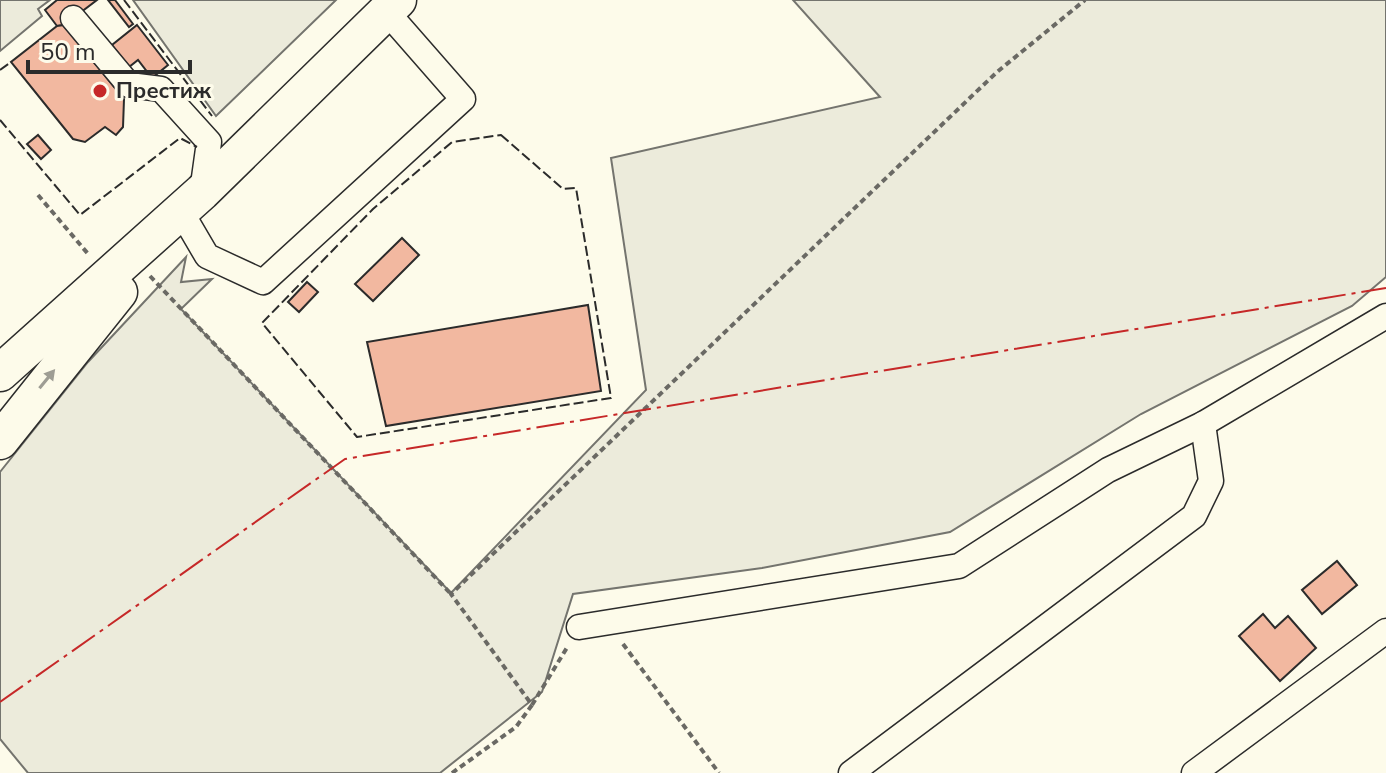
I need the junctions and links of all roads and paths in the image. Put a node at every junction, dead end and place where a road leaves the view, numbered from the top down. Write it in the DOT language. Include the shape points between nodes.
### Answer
graph roads {
  1 [pos="1085,0"];
  2 [pos="392,6"];
  3 [pos="73,18"];
  4 [pos="38,195"];
  5 [pos="192,204"];
  6 [pos="124,272"];
  7 [pos="1386,316"];
  8 [pos="0,373"];
  9 [pos="1203,424"];
  10 [pos="0,441"];
  11 [pos="451,594"];
  12 [pos="607,623"];
  13 [pos="579,627"];
  14 [pos="1386,631"];
  15 [pos="532,705"];
  16 [pos="452,773"];
  17 [pos="719,773"];
  18 [pos="851,773"];
  19 [pos="1194,773"];
  1 -- 11 [label="path" via="997,72"];
  2 -- 5 [label="highway"];
  2 -- 5 [label="street" via="463,99 263,282 207,256"];
  3 -- 5 [label="street" via="129,85 161,89 209,142"];
  4 -- 6 [label="path"];
  5 -- 6 [label="highway"];
  6 -- 8 [label="highway"];
  10 -- 6 [label="highway, one-way"];
  6 -- 11 [label="path"];
  7 -- 9 [label="street"];
  9 -- 12 [label="street" via="1108,470 959,566"];
  9 -- 18 [label="street" via="1211,481 1194,516"];
  11 -- 15 [label="path"];
  12 -- 13 [label="street"];
  12 -- 17 [label="path"];
  13 -- 15 [label="path"];
  14 -- 19 [label="street"];
  15 -- 16 [label="path" via="516,727"];
}
